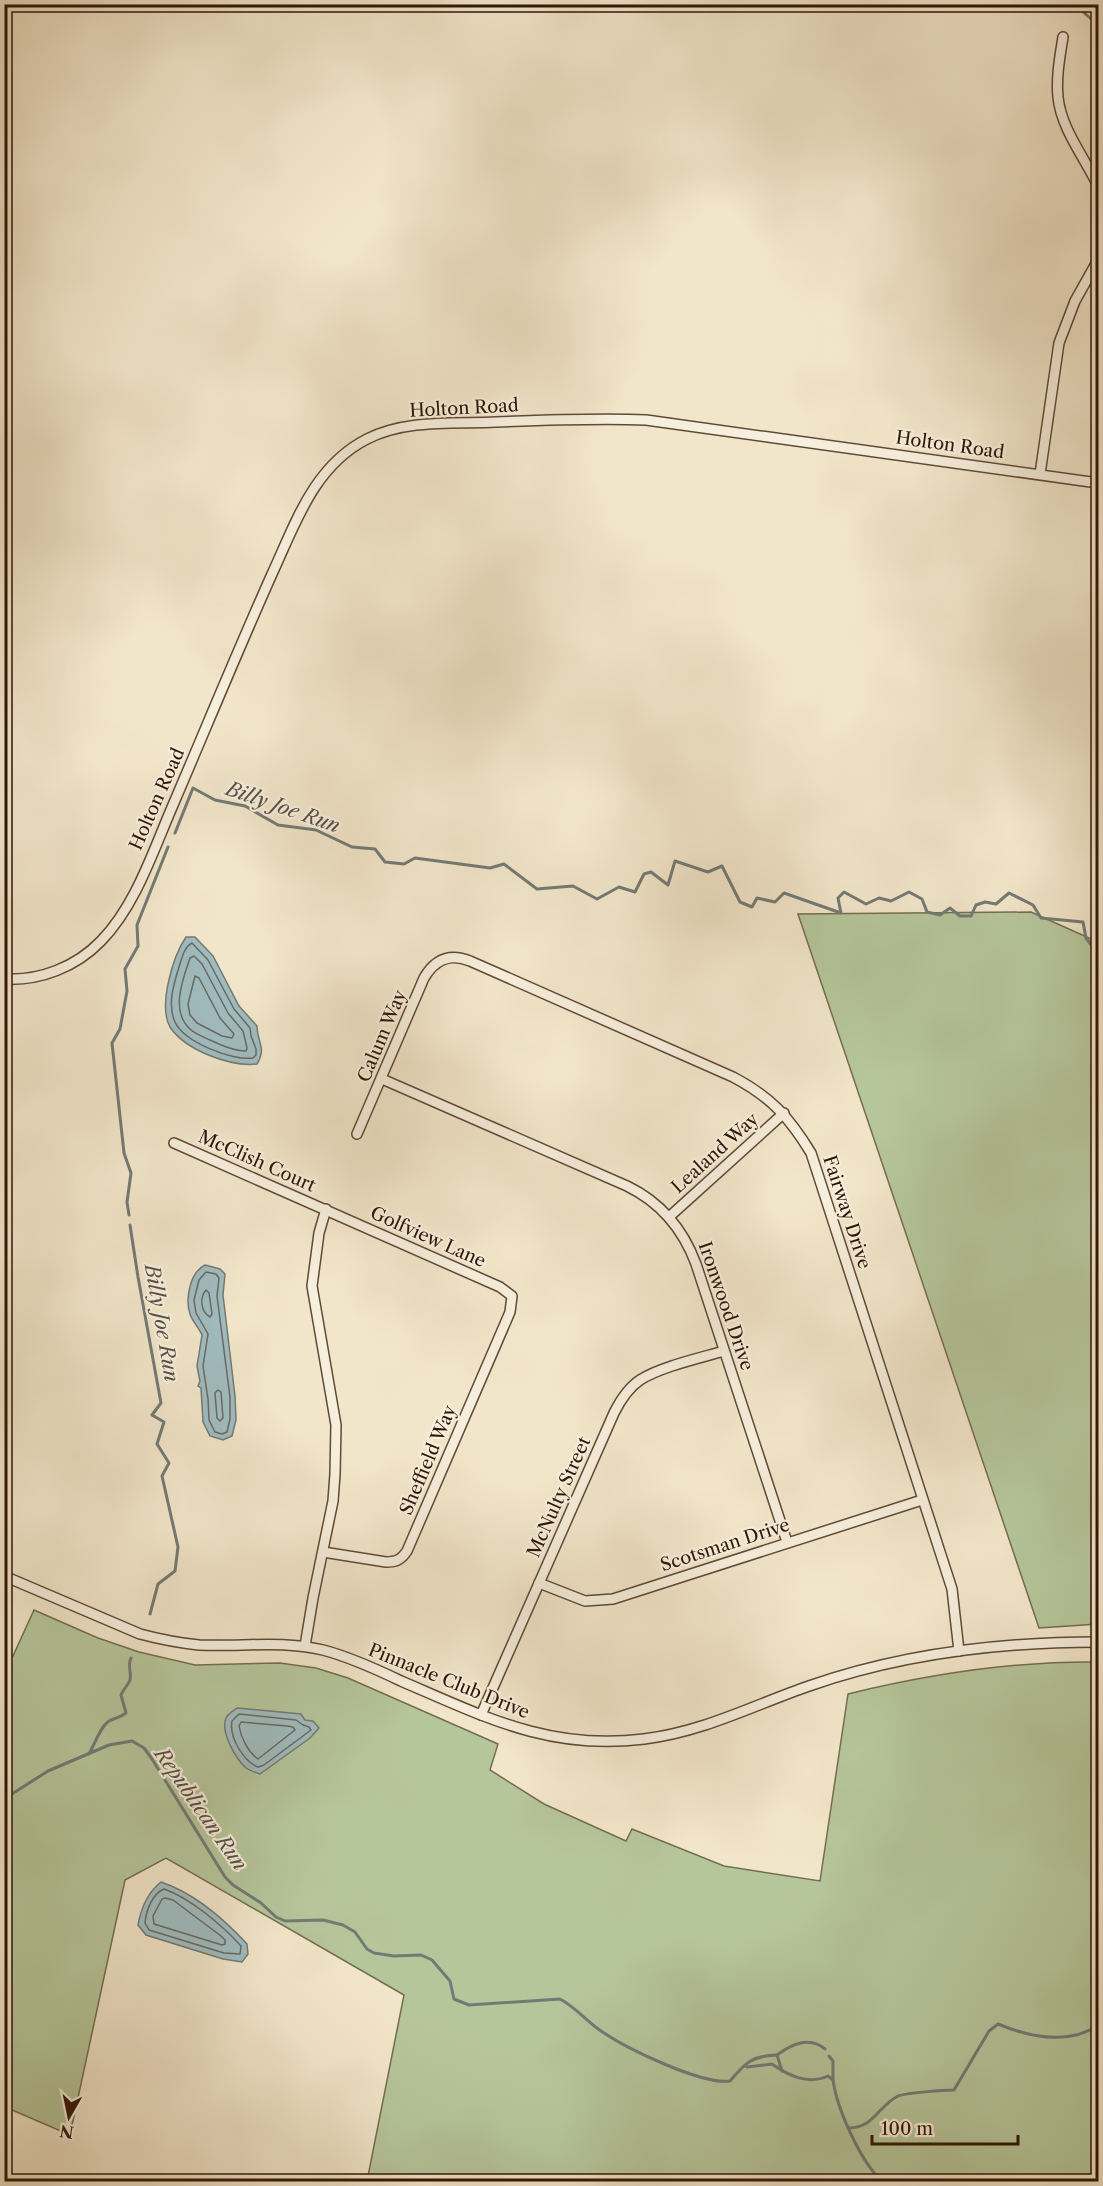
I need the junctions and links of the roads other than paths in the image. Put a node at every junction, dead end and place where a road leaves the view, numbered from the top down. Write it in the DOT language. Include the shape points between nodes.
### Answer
graph roads {
  1 [pos="1063,36"];
  2 [pos="1098,186"];
  3 [pos="1098,260"];
  4 [pos="1040,474"];
  5 [pos="1098,483"];
  6 [pos="446,958"];
  7 [pos="4,979"];
  8 [pos="382,1078"];
  9 [pos="784,1113"];
  10 [pos="357,1134"];
  11 [pos="174,1143"];
  12 [pos="326,1209"];
  13 [pos="669,1217"];
  14 [pos="512,1300"];
  15 [pos="724,1351"];
  16 [pos="922,1500"];
  17 [pos="787,1542"];
  18 [pos="323,1552"];
  19 [pos="4,1576"];
  20 [pos="539,1583"];
  21 [pos="1098,1642"];
  22 [pos="305,1646"];
  23 [pos="959,1651"];
  24 [pos="481,1715"];
  1 -- 2 [label="street" via="1058,98 1069,131"];
  3 -- 4 [label="street" via="1075,301 1059,343"];
  4 -- 5 [label="street, Holton Road"];
  4 -- 7 [label="street, Holton Road" via="646,420 425,425 369,438 346,451 312,489 122,914 85,956 42,975"];
  6 -- 8 [label="street, Calum Way" via="424,978"];
  6 -- 9 [label="street, Fairway Drive" via="462,958 733,1077"];
  8 -- 10 [label="street, Calum Way"];
  8 -- 13 [label="street, Ironwood Drive" via="627,1186"];
  9 -- 13 [label="street, Lealand Way"];
  9 -- 16 [label="street, Fairway Drive" via="811,1153"];
  11 -- 12 [label="street, McClish Court"];
  12 -- 14 [label="street, Golfview Lane" via="500,1287"];
  12 -- 18 [label="street" via="312,1286 336,1425 333,1501"];
  13 -- 15 [label="street, Ironwood Drive" via="692,1253"];
  14 -- 18 [label="street, Sheffield Way" via="402,1558 386,1562"];
  15 -- 17 [label="street, Ironwood Drive"];
  15 -- 20 [label="street, McNulty Street" via="654,1373 640,1380 623,1397"];
  16 -- 17 [label="street, Scotsman Drive"];
  16 -- 23 [label="street, Fairway Drive" via="952,1589"];
  17 -- 20 [label="street, Scotsman Drive" via="613,1599 585,1601"];
  18 -- 22 [label="street"];
  19 -- 22 [label="street, Pinnacle Club Drive" via="159,1639 199,1645"];
  20 -- 24 [label="street, McNulty Street"];
  21 -- 23 [label="street, Pinnacle Club Drive"];
  22 -- 24 [label="street, Pinnacle Club Drive" via="361,1663"];
  23 -- 24 [label="street, Pinnacle Club Drive" via="811,1685 696,1729 645,1739 613,1742 555,1738"];
}
